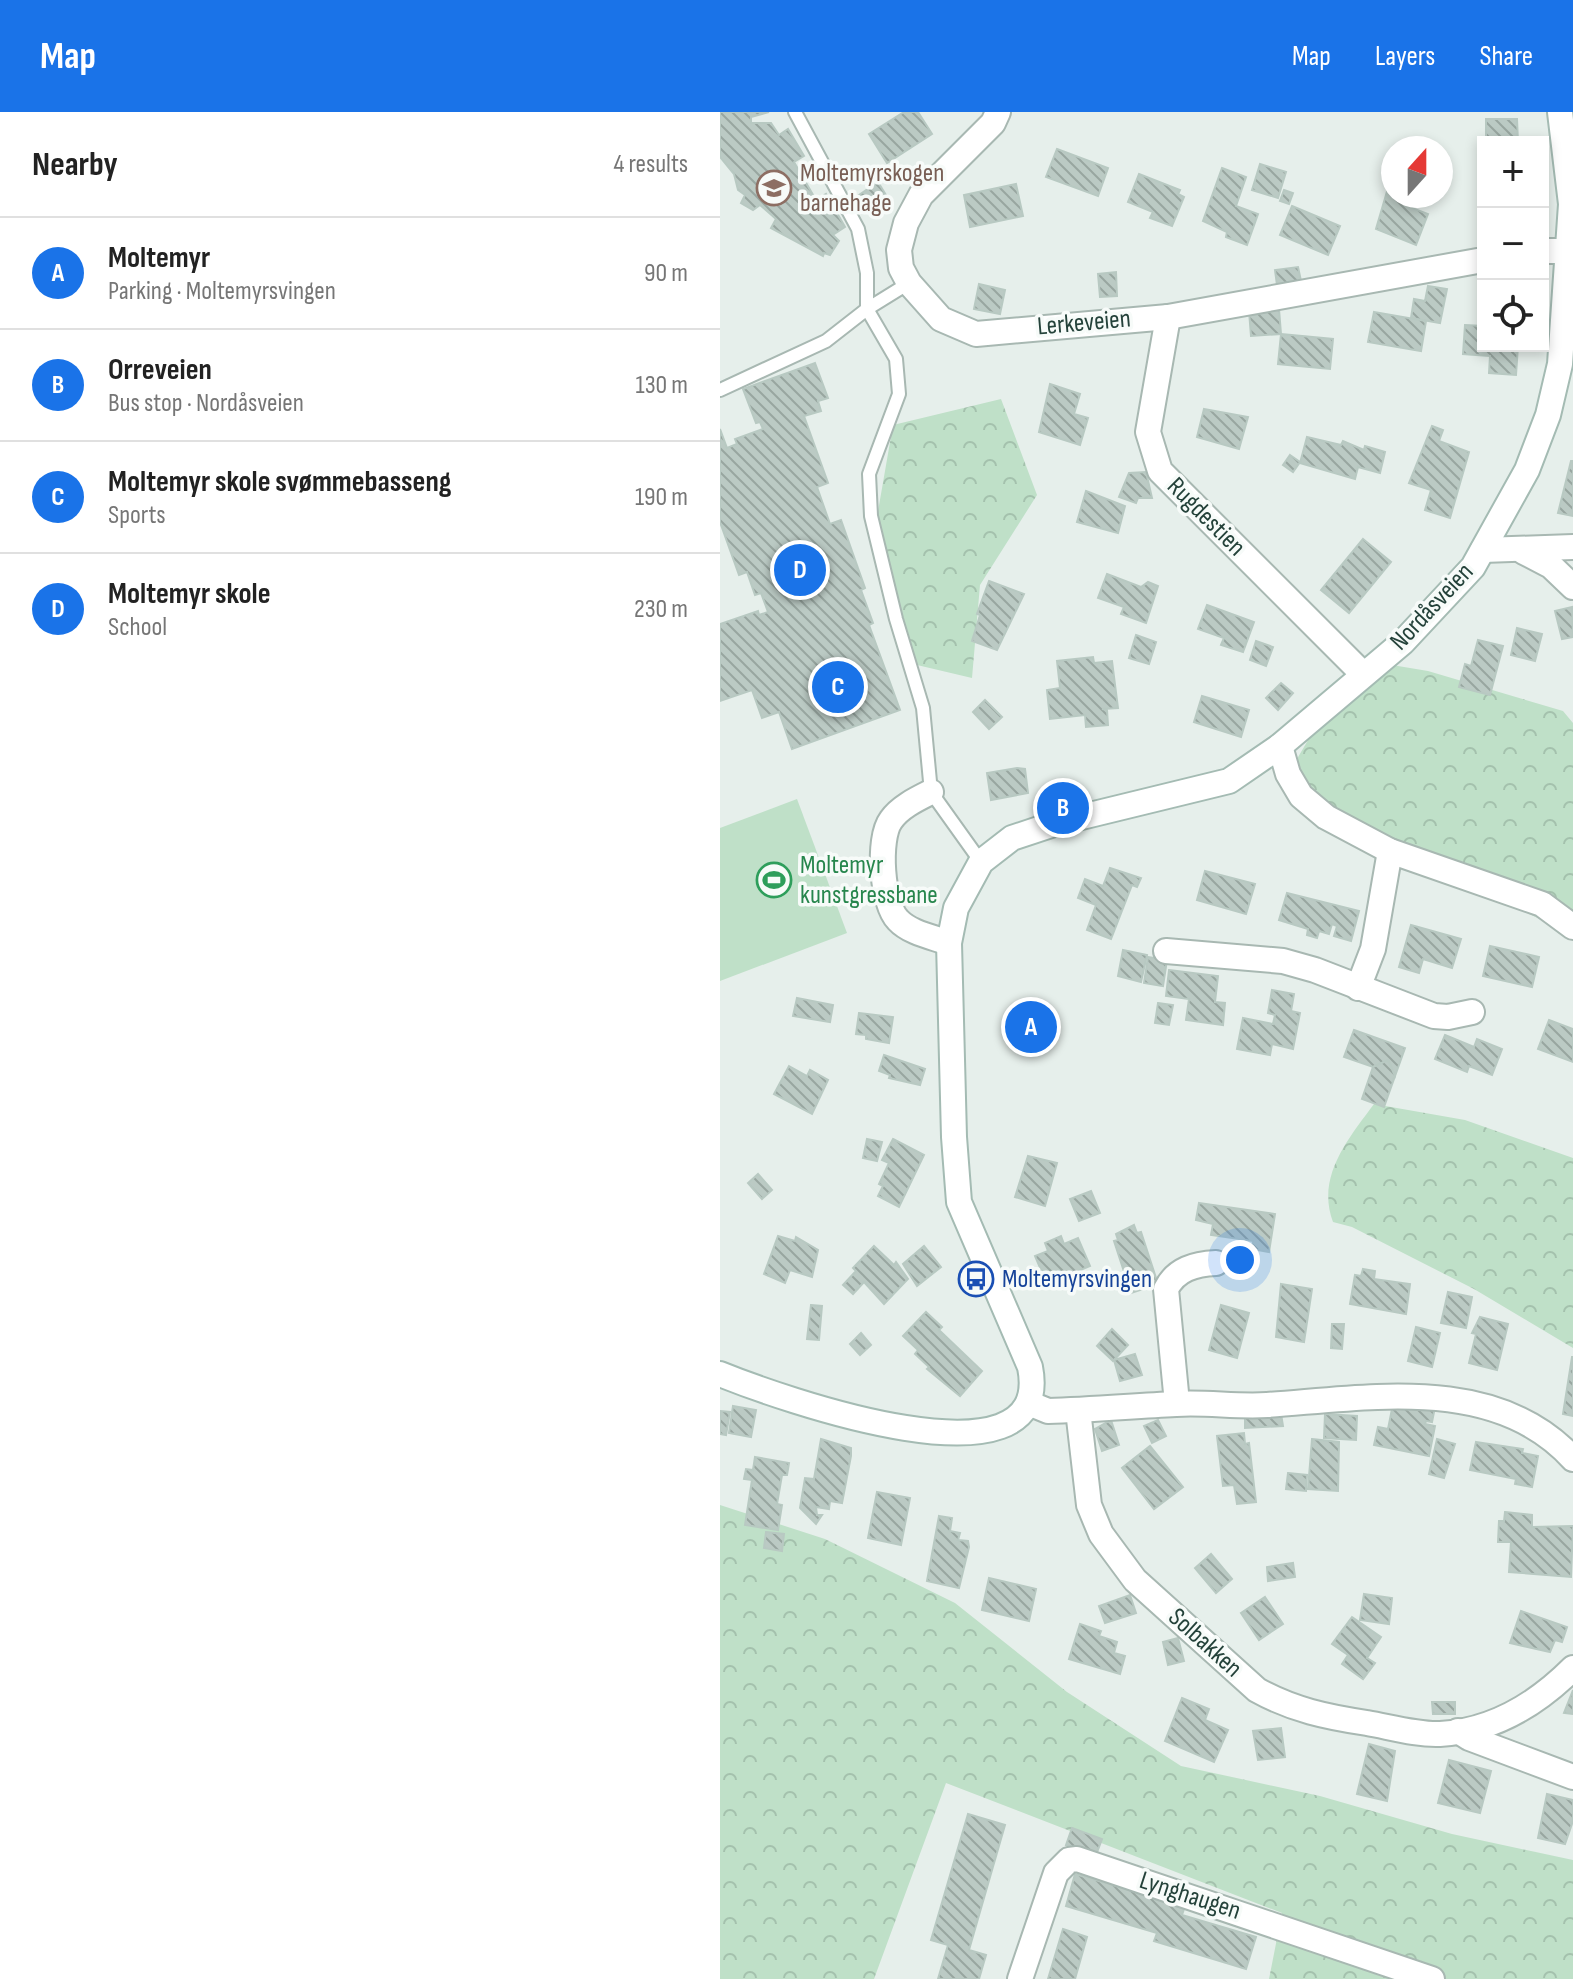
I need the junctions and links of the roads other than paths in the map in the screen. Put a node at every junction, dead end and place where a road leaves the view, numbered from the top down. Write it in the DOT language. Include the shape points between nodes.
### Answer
graph roads {
  1 [pos="795,112"];
  2 [pos="998,112"];
  3 [pos="1560,112"];
  4 [pos="1549,251"];
  5 [pos="1572,252"];
  6 [pos="1477,261"];
  7 [pos="909,283"];
  8 [pos="867,309"];
  9 [pos="1168,317"];
  10 [pos="720,390"];
  11 [pos="1573,547"];
  12 [pos="1518,549"];
  13 [pos="1483,550"];
  14 [pos="1573,587"];
  15 [pos="1363,674"];
  16 [pos="1280,746"];
  17 [pos="931,792"];
  18 [pos="1390,851"];
  19 [pos="981,862"];
  20 [pos="1573,927"];
  21 [pos="949,943"];
  22 [pos="1166,951"];
  23 [pos="1358,988"];
  24 [pos="1472,1012"];
  25 [pos="1216,1263"];
  26 [pos="720,1374"];
  27 [pos="1177,1403"];
  28 [pos="1031,1404"];
  29 [pos="1078,1410"];
  30 [pos="1573,1459"];
  31 [pos="1573,1668"];
  32 [pos="1458,1731"];
  33 [pos="1573,1777"];
  34 [pos="1020,1979"];
  35 [pos="1432,1979"];
  1 -- 8 [label="lane" via="858,229 867,273"];
  2 -- 7 [label="street, Lerkeveien" via="921,195 906,223 899,250"];
  3 -- 5 [label="street, Nordåsveien"];
  4 -- 5 [label="street"];
  5 -- 13 [label="street, Nordåsveien" via="1560,364 1548,415 1527,470"];
  6 -- 9 [label="street, Lerkeveien"];
  7 -- 8 [label="lane"];
  7 -- 9 [label="street, Lerkeveien" via="941,319 976,334"];
  8 -- 10 [label="lane" via="826,341"];
  8 -- 17 [label="lane" via="900,376 899,394 869,474 871,516 923,708"];
  9 -- 15 [label="street, Rugdestien" via="1148,432 1160,471"];
  11 -- 12 [label="street"];
  12 -- 13 [label="street"];
  12 -- 14 [label="street" via="1551,566"];
  13 -- 15 [label="street, Nordåsveien" via="1431,614"];
  15 -- 16 [label="street, Nordåsveien"];
  16 -- 18 [label="street" via="1301,796 1326,817"];
  16 -- 19 [label="street, Nordåsveien" via="1229,781 1057,823 1012,838"];
  17 -- 19 [label="lane"];
  17 -- 21 [label="street" via="889,822 882,841 887,899 904,926"];
  18 -- 20 [label="street" via="1513,891"];
  18 -- 23 [label="street" via="1373,949"];
  19 -- 21 [label="street" via="956,908"];
  21 -- 28 [label="street" via="959,1202 1030,1367 1035,1389"];
  22 -- 23 [label="street" via="1283,961"];
  23 -- 24 [label="street" via="1434,1016"];
  25 -- 27 [label="street" via="1180,1272 1166,1289"];
  26 -- 28 [label="street" via="847,1418 897,1429 962,1432 1011,1423"];
  27 -- 29 [label="street"];
  27 -- 30 [label="street" via="1264,1405 1367,1396 1464,1401 1541,1431"];
  28 -- 29 [label="street" via="1048,1411"];
  29 -- 32 [label="street, Solbakken" via="1089,1505 1101,1534 1135,1580 1257,1690 1313,1714 1437,1734"];
  31 -- 32 [label="street, Solbakken" via="1551,1691 1504,1719"];
  32 -- 33 [label="street, Solbakken"];
  34 -- 35 [label="street, Lynghaugen" via="1056,1873 1077,1859"];
}
